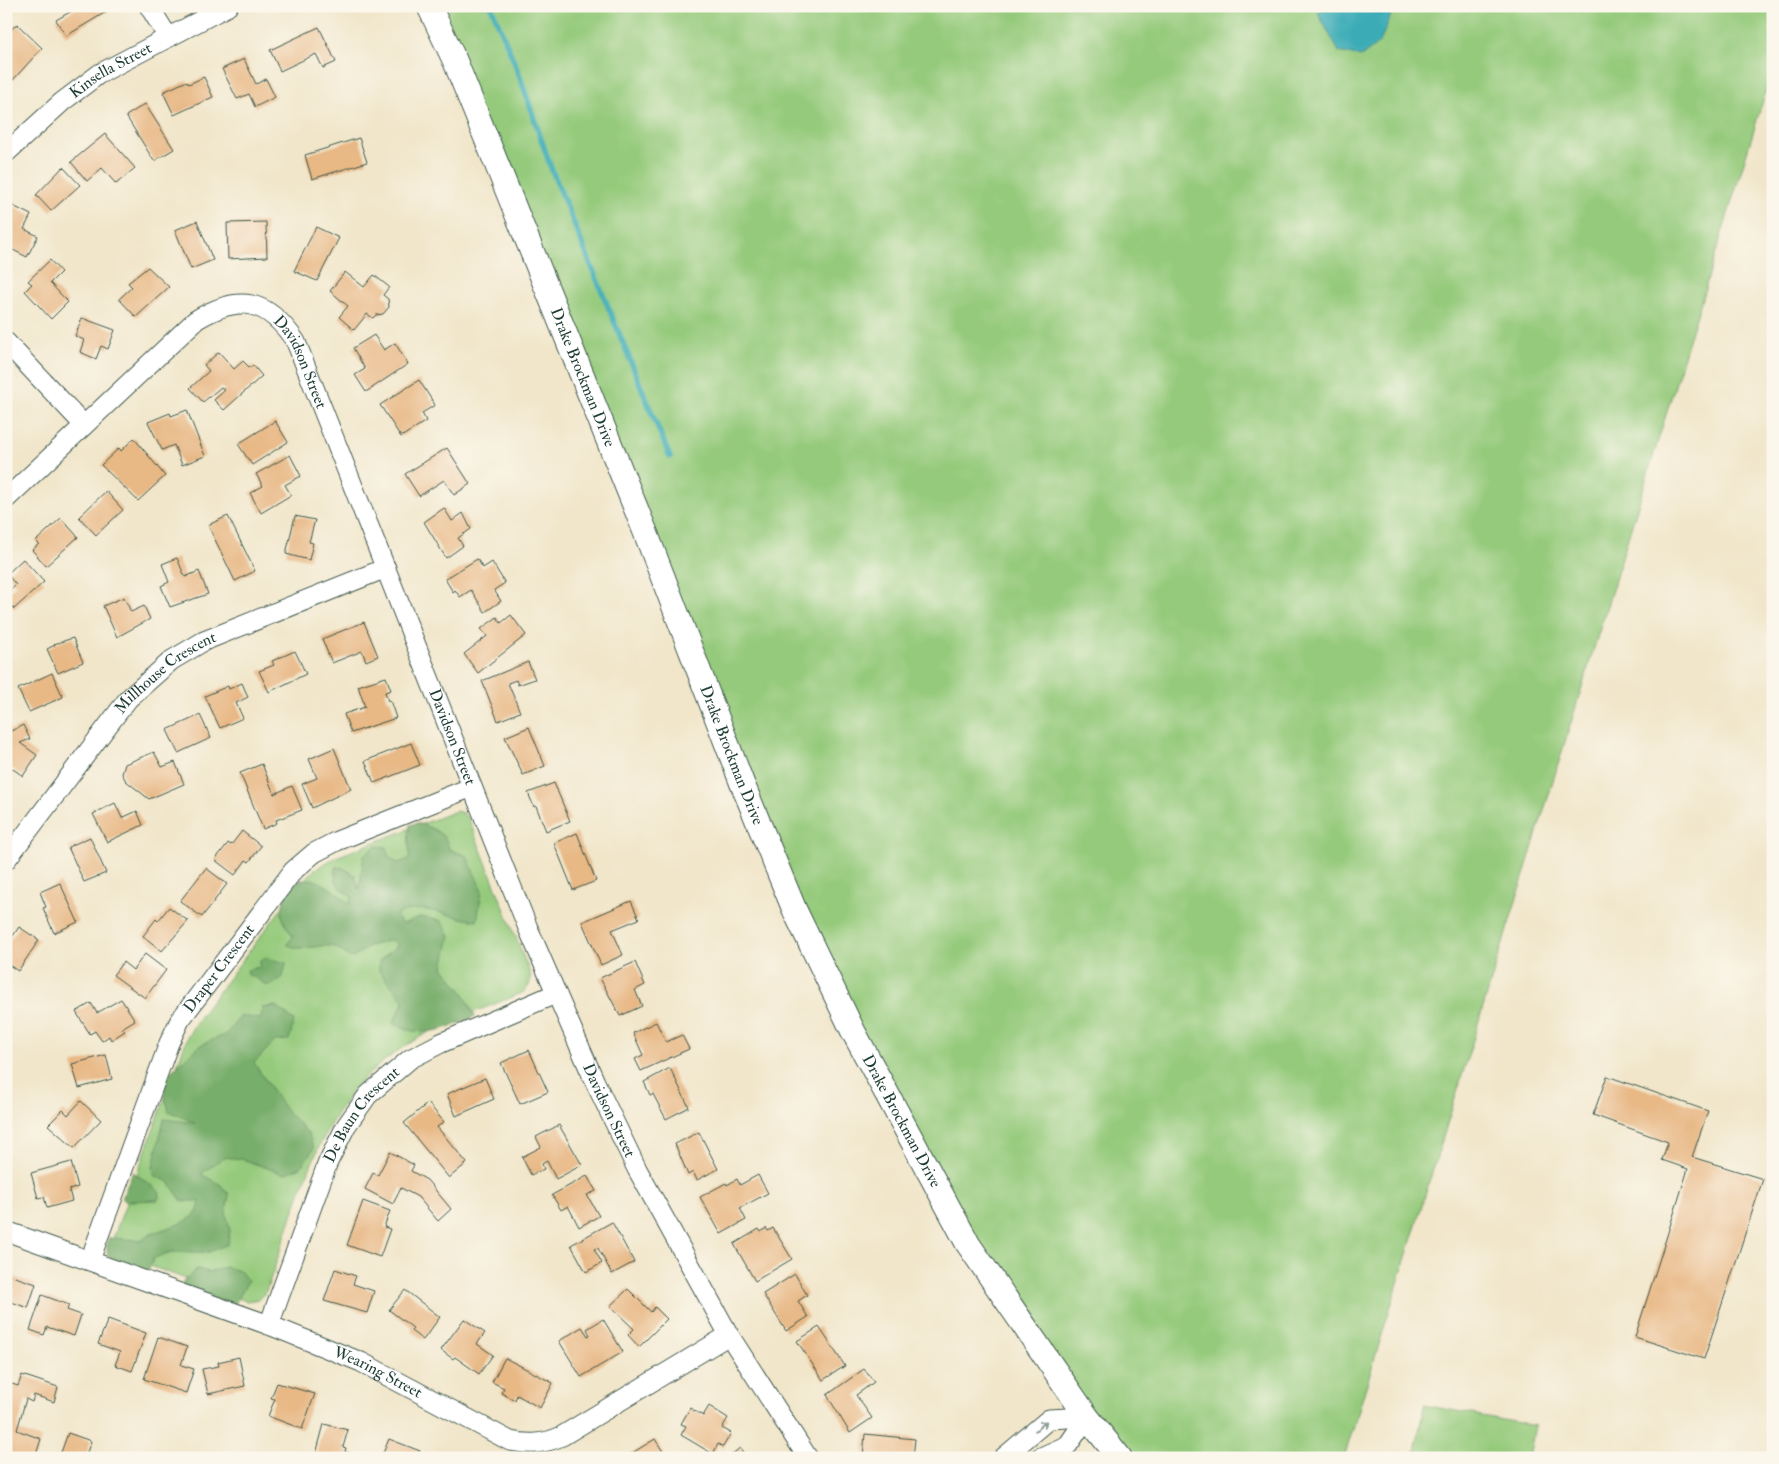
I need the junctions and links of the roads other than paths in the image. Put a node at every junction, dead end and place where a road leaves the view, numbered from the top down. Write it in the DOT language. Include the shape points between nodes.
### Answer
graph roads {
  1 [pos="149,6"];
  2 [pos="228,6"];
  3 [pos="429,6"];
  4 [pos="168,37"];
  5 [pos="6,153"];
  6 [pos="6,342"];
  7 [pos="84,425"];
  8 [pos="6,499"];
  9 [pos="386,568"];
  10 [pos="472,788"];
  11 [pos="6,860"];
  12 [pos="555,994"];
  13 [pos="6,1231"];
  14 [pos="90,1260"];
  15 [pos="269,1325"];
  16 [pos="729,1335"];
  17 [pos="1087,1417"];
  18 [pos="808,1458"];
  19 [pos="1003,1458"];
  20 [pos="1039,1458"];
  21 [pos="1120,1458"];
  1 -- 4 [label="street"];
  2 -- 4 [label="street, Kinsella Street"];
  3 -- 17 [label="main road, Drake Brockman Drive" via="459,70 795,911 853,1031 968,1244"];
  4 -- 5 [label="street, Kinsella Street" via="99,74 62,102"];
  6 -- 7 [label="street"];
  7 -- 8 [label="street, Davidson Street"];
  7 -- 9 [label="street, Davidson Street" via="196,320 215,308 236,303 266,310 283,323 296,342"];
  9 -- 10 [label="street, Davidson Street"];
  9 -- 11 [label="street, Millhouse Crescent" via="222,634 172,660 128,699"];
  10 -- 12 [label="street, Davidson Street"];
  10 -- 14 [label="street, Draper Crescent" via="337,841 314,853 293,871 180,1020"];
  12 -- 15 [label="street, De Baun Crescent" via="441,1042 410,1059 368,1095 346,1126 328,1162"];
  12 -- 16 [label="street, Davidson Street" via="637,1169"];
  13 -- 14 [label="street, Wearing Street"];
  14 -- 15 [label="street, Wearing Street"];
  15 -- 16 [label="street, Wearing Street" via="361,1362 510,1441 530,1445 562,1436"];
  16 -- 18 [label="street, Davidson Street"];
  19 -- 17 [label="street, one-way" via="1049,1419"];
  17 -- 20 [label="street" via="1068,1445"];
  17 -- 21 [label="main road, Drake Brockman Drive"];
}
